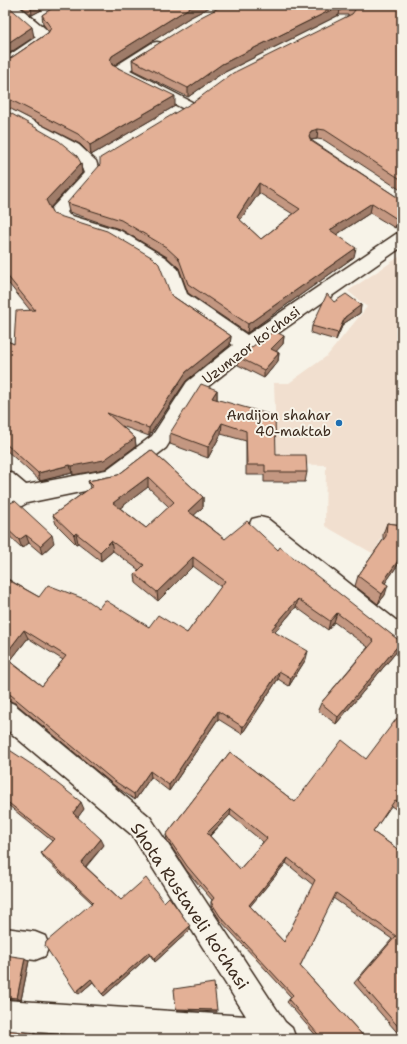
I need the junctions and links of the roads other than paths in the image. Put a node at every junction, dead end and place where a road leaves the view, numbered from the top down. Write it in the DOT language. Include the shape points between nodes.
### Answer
graph roads {
  1 [pos="9,5"];
  2 [pos="44,16"];
  3 [pos="31,24"];
  4 [pos="170,38"];
  5 [pos="5,65"];
  6 [pos="202,97"];
  7 [pos="189,106"];
  8 [pos="5,111"];
  9 [pos="176,114"];
  10 [pos="402,238"];
  11 [pos="247,345"];
  12 [pos="5,480"];
  13 [pos="14,500"];
  14 [pos="260,526"];
  15 [pos="402,639"];
  16 [pos="5,712"];
  17 [pos="5,942"];
  18 [pos="35,946"];
  19 [pos="5,1015"];
  20 [pos="277,1036"];
  1 -- 3 [label="street"];
  2 -- 3 [label="street"];
  3 -- 5 [label="street" via="44,38"];
  4 -- 7 [label="street" via="119,70"];
  6 -- 7 [label="street"];
  7 -- 9 [label="street"];
  8 -- 11 [label="street" via="97,161 92,174 58,211 62,219 115,235 160,262 169,269 179,298"];
  10 -- 11 [label="street, Uzumzor koʻchasi"];
  11 -- 13 [label="street, Uzumzor koʻchasi" via="194,388 159,442 110,478"];
  12 -- 13 [label="street"];
  14 -- 15 [label="street"];
  16 -- 20 [label="street, Shota Rustaveli ko'chasi" via="141,826"];
  17 -- 18 [label="street"];
  19 -- 20 [label="street, Shota Rustaveli ko'chasi"];
}
